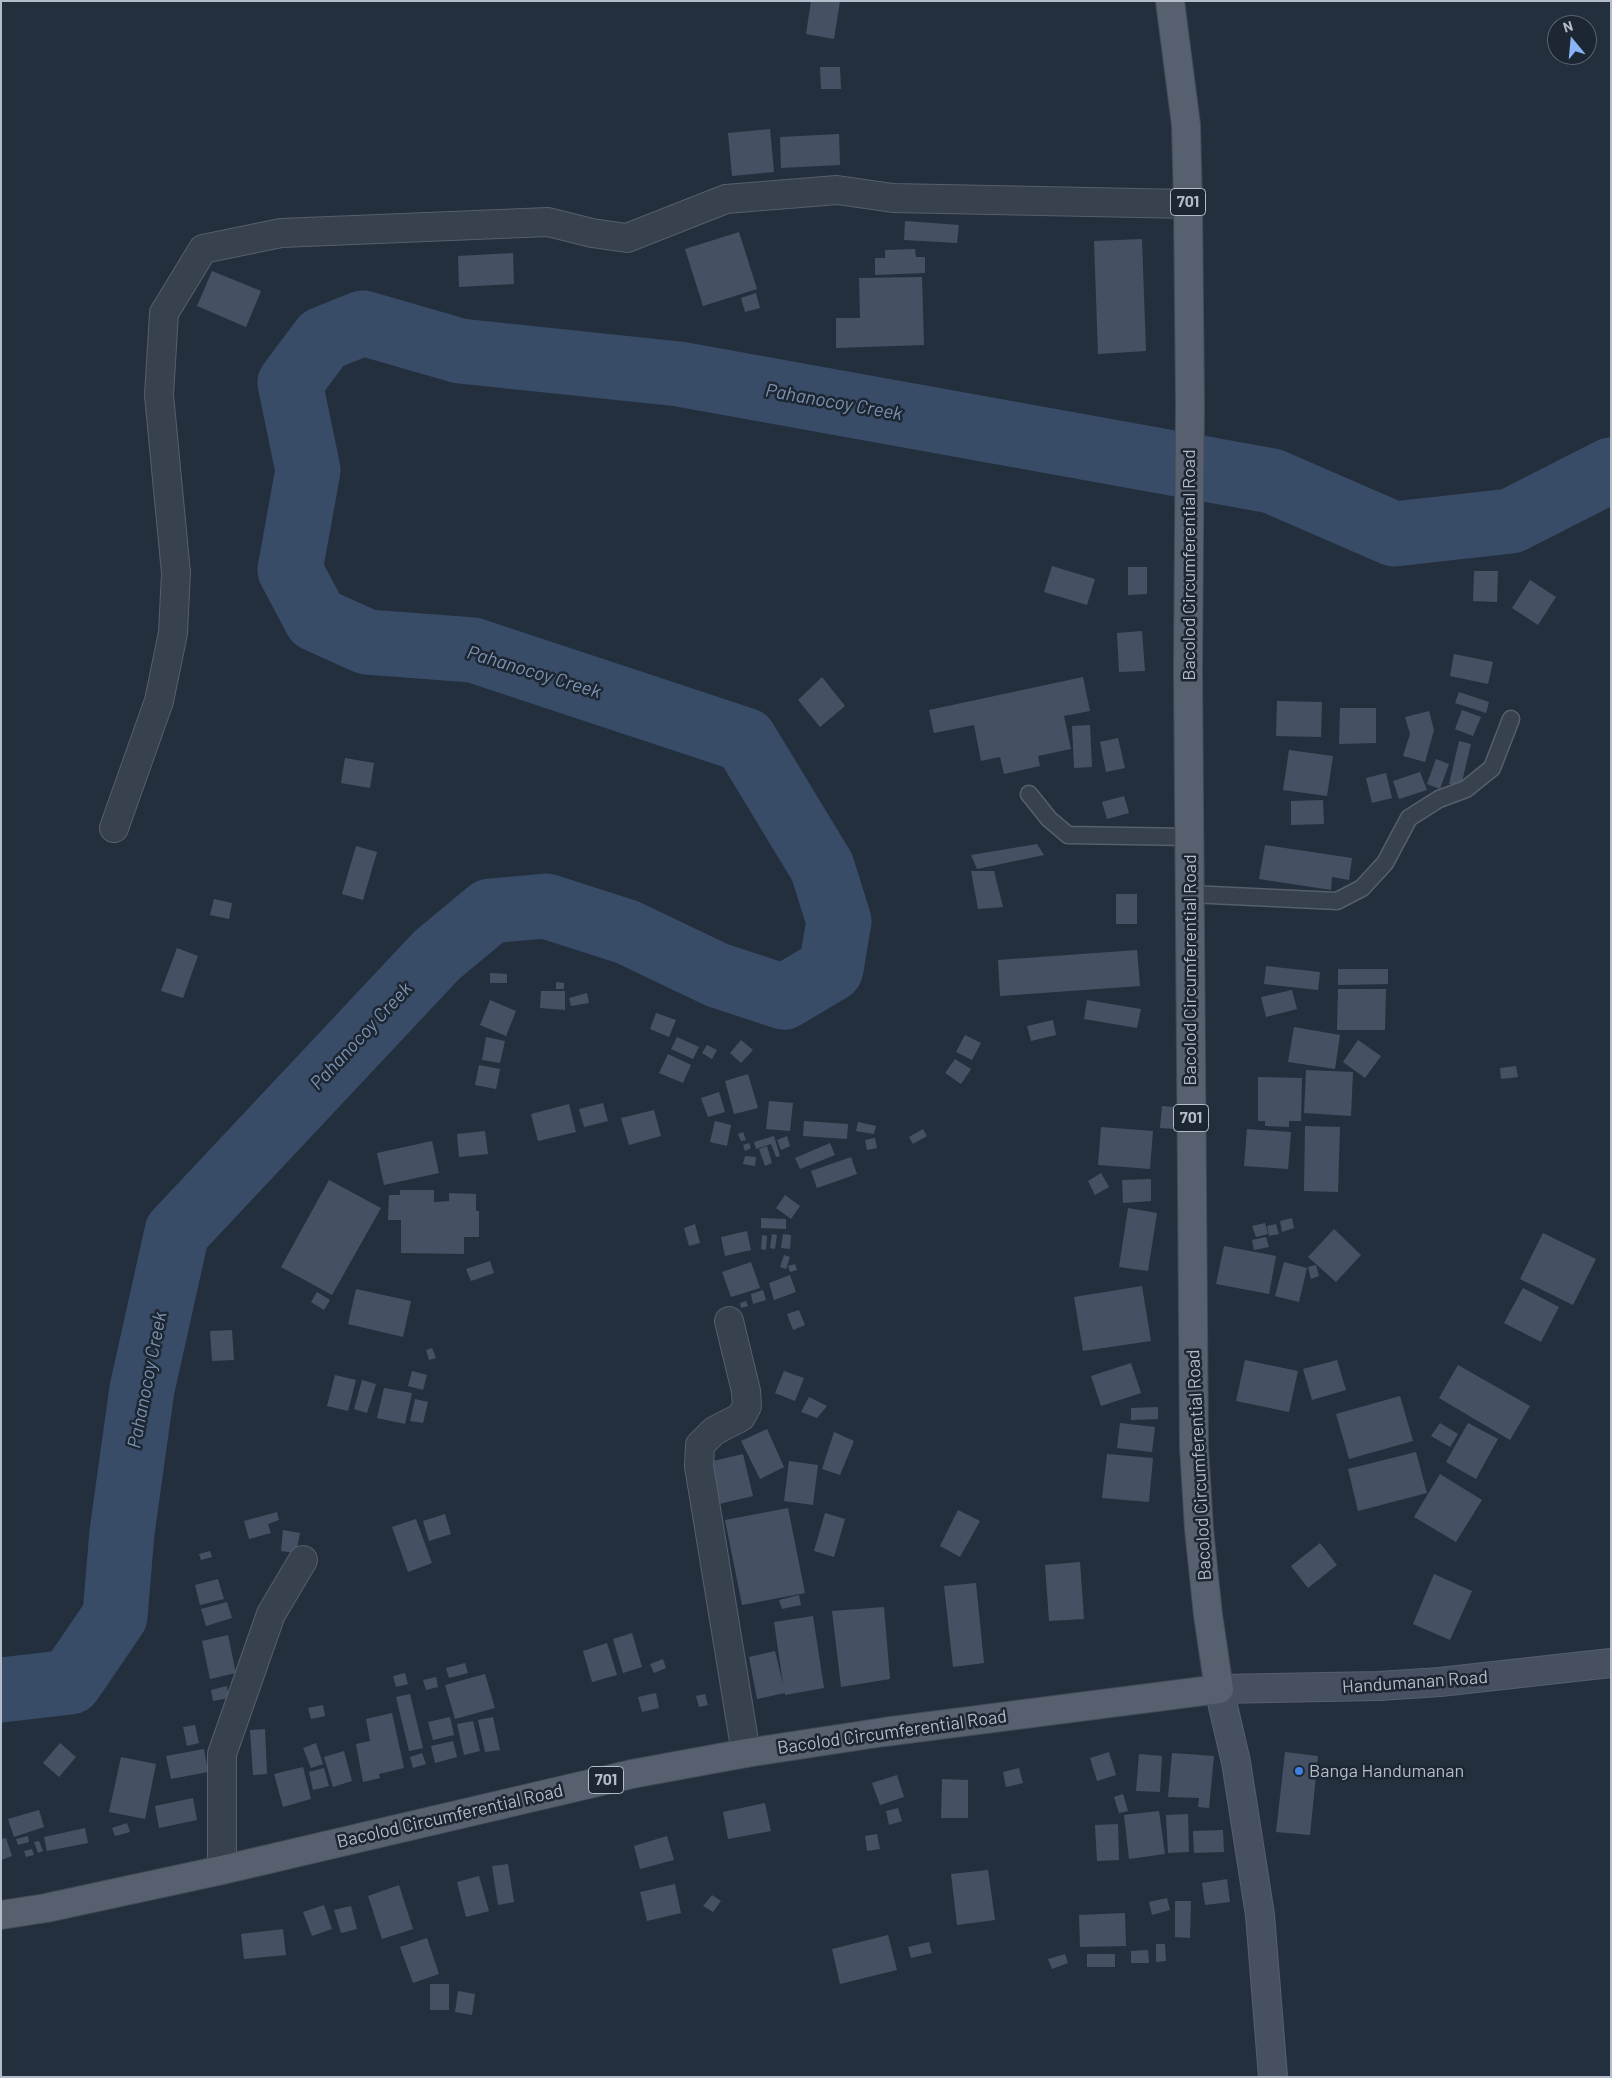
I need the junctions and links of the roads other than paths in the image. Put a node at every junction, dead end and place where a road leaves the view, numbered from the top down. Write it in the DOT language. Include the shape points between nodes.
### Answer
graph roads {
  1 [pos="1170,1"];
  2 [pos="1188,204"];
  3 [pos="1510,718"];
  4 [pos="1029,794"];
  5 [pos="114,828"];
  6 [pos="1189,837"];
  7 [pos="1190,894"];
  8 [pos="729,1321"];
  9 [pos="303,1560"];
  10 [pos="1611,1663"];
  11 [pos="1219,1688"];
  12 [pos="746,1753"];
  13 [pos="222,1870"];
  14 [pos="1,1915"];
  15 [pos="1273,2077"];
  1 -- 2 [label="main road, Bacolod Circumferential Road / 701" via="1186,125"];
  2 -- 5 [label="street" via="892,198 836,190 726,199 627,238 548,222 281,233 203,249 164,312 159,395 176,573 173,633 159,701"];
  2 -- 6 [label="main road, Bacolod Circumferential Road / 701"];
  3 -- 7 [label="lane" via="1492,768 1466,789 1439,799 1409,818 1385,863 1362,888 1337,901"];
  4 -- 6 [label="lane" via="1049,819 1068,835"];
  6 -- 7 [label="main road, Bacolod Circumferential Road / 701"];
  7 -- 11 [label="main road, Bacolod Circumferential Road / 701" via="1194,1446 1199,1529"];
  8 -- 12 [label="street" via="747,1406 741,1417 714,1431 700,1445 699,1466"];
  9 -- 13 [label="street" via="271,1614 222,1754"];
  10 -- 11 [label="street, Handumanan Road" via="1380,1686"];
  11 -- 12 [label="main road, Bacolod Circumferential Road / 701"];
  11 -- 15 [label="street" via="1236,1762 1258,1906"];
  12 -- 13 [label="main road, Bacolod Circumferential Road / 701" via="632,1774"];
  13 -- 14 [label="main road, Bacolod Circumferential Road / 701"];
}
